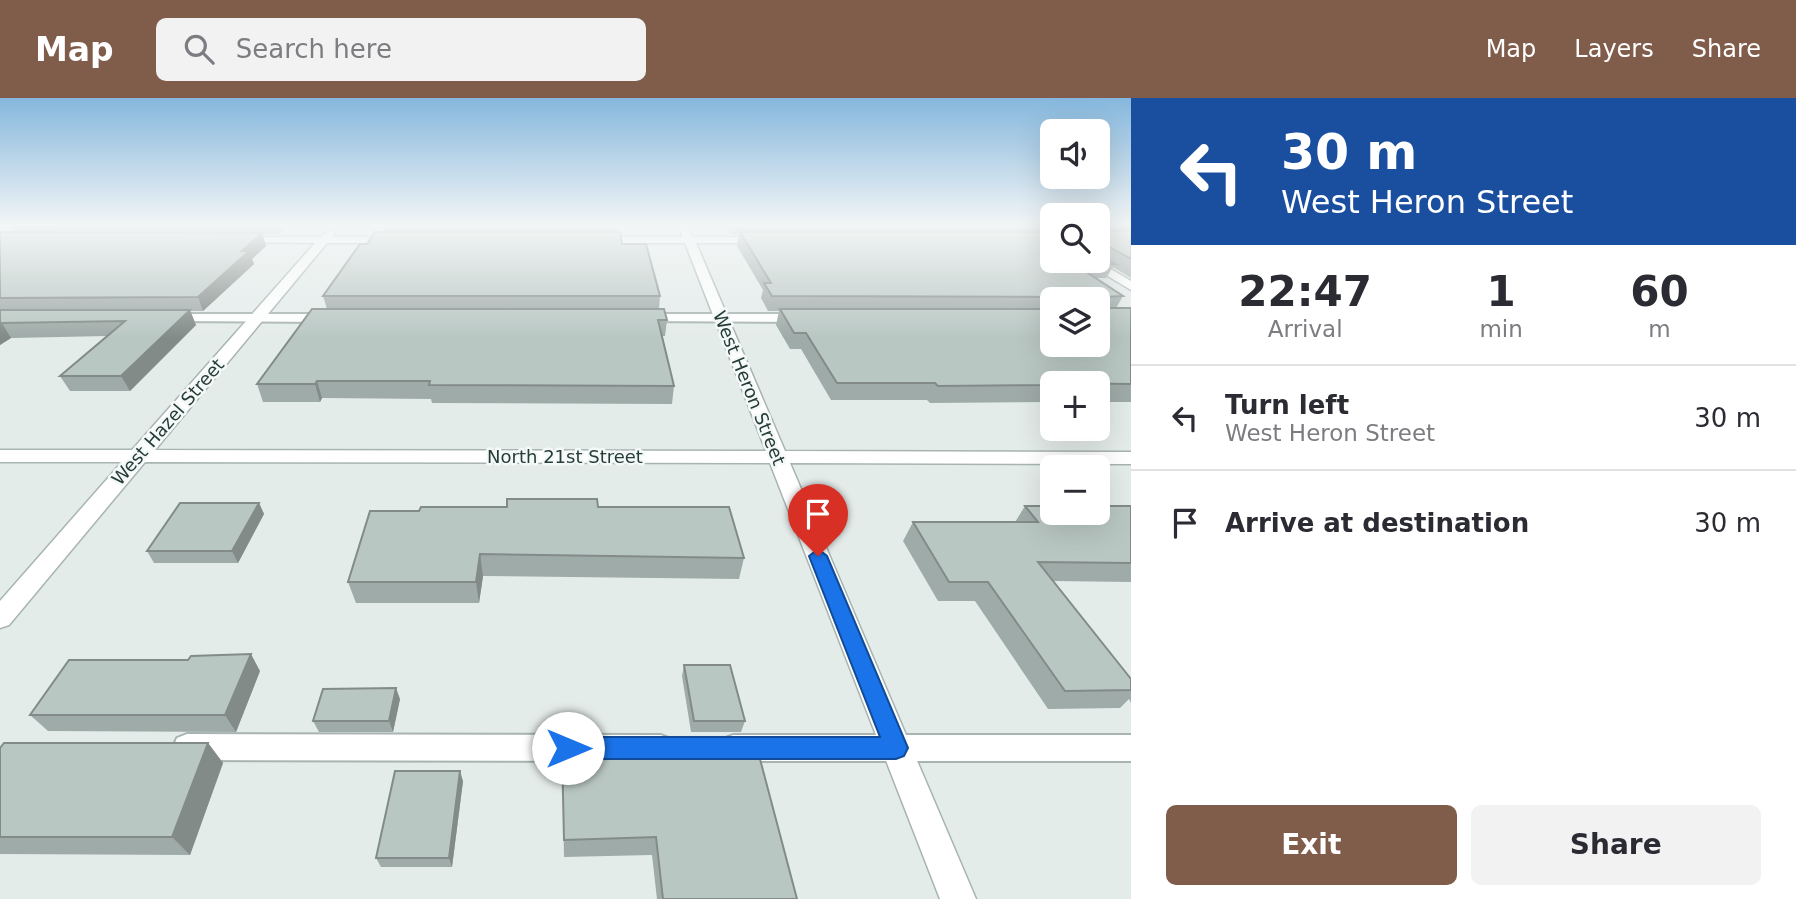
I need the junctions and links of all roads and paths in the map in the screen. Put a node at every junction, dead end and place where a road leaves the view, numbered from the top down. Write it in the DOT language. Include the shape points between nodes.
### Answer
graph roads {
  1 [pos="304,263"];
  2 [pos="699,263"];
  3 [pos="1109,273"];
  4 [pos="1131,286"];
  5 [pos="151,318"];
  6 [pos="257,318"];
  7 [pos="352,318"];
  8 [pos="628,318"];
  9 [pos="721,318"];
  10 [pos="823,318"];
  11 [pos="0,456"];
  12 [pos="138,457"];
  13 [pos="778,457"];
  14 [pos="1131,458"];
  15 [pos="0,618"];
  16 [pos="167,747"];
  17 [pos="896,748"];
  18 [pos="1131,748"];
  19 [pos="958,899"];
  1 -- 6 [label="street, West Hazel Street"];
  2 -- 9 [label="street, West Heron Street"];
  3 -- 4 [label="street"];
  5 -- 6 [label="lane"];
  6 -- 7 [label="lane"];
  6 -- 12 [label="street, West Hazel Street"];
  8 -- 9 [label="lane"];
  9 -- 10 [label="lane"];
  9 -- 13 [label="street, West Heron Street"];
  11 -- 12 [label="street, North 21st Street"];
  12 -- 13 [label="street, North 21st Street"];
  12 -- 15 [label="street, West Hazel Street"];
  13 -- 14 [label="street, North 21st Street"];
  13 -- 17 [label="street, West Heron Street"];
  16 -- 17 [label="lane"];
  17 -- 18 [label="lane"];
  17 -- 19 [label="street, West Heron Street"];
}
